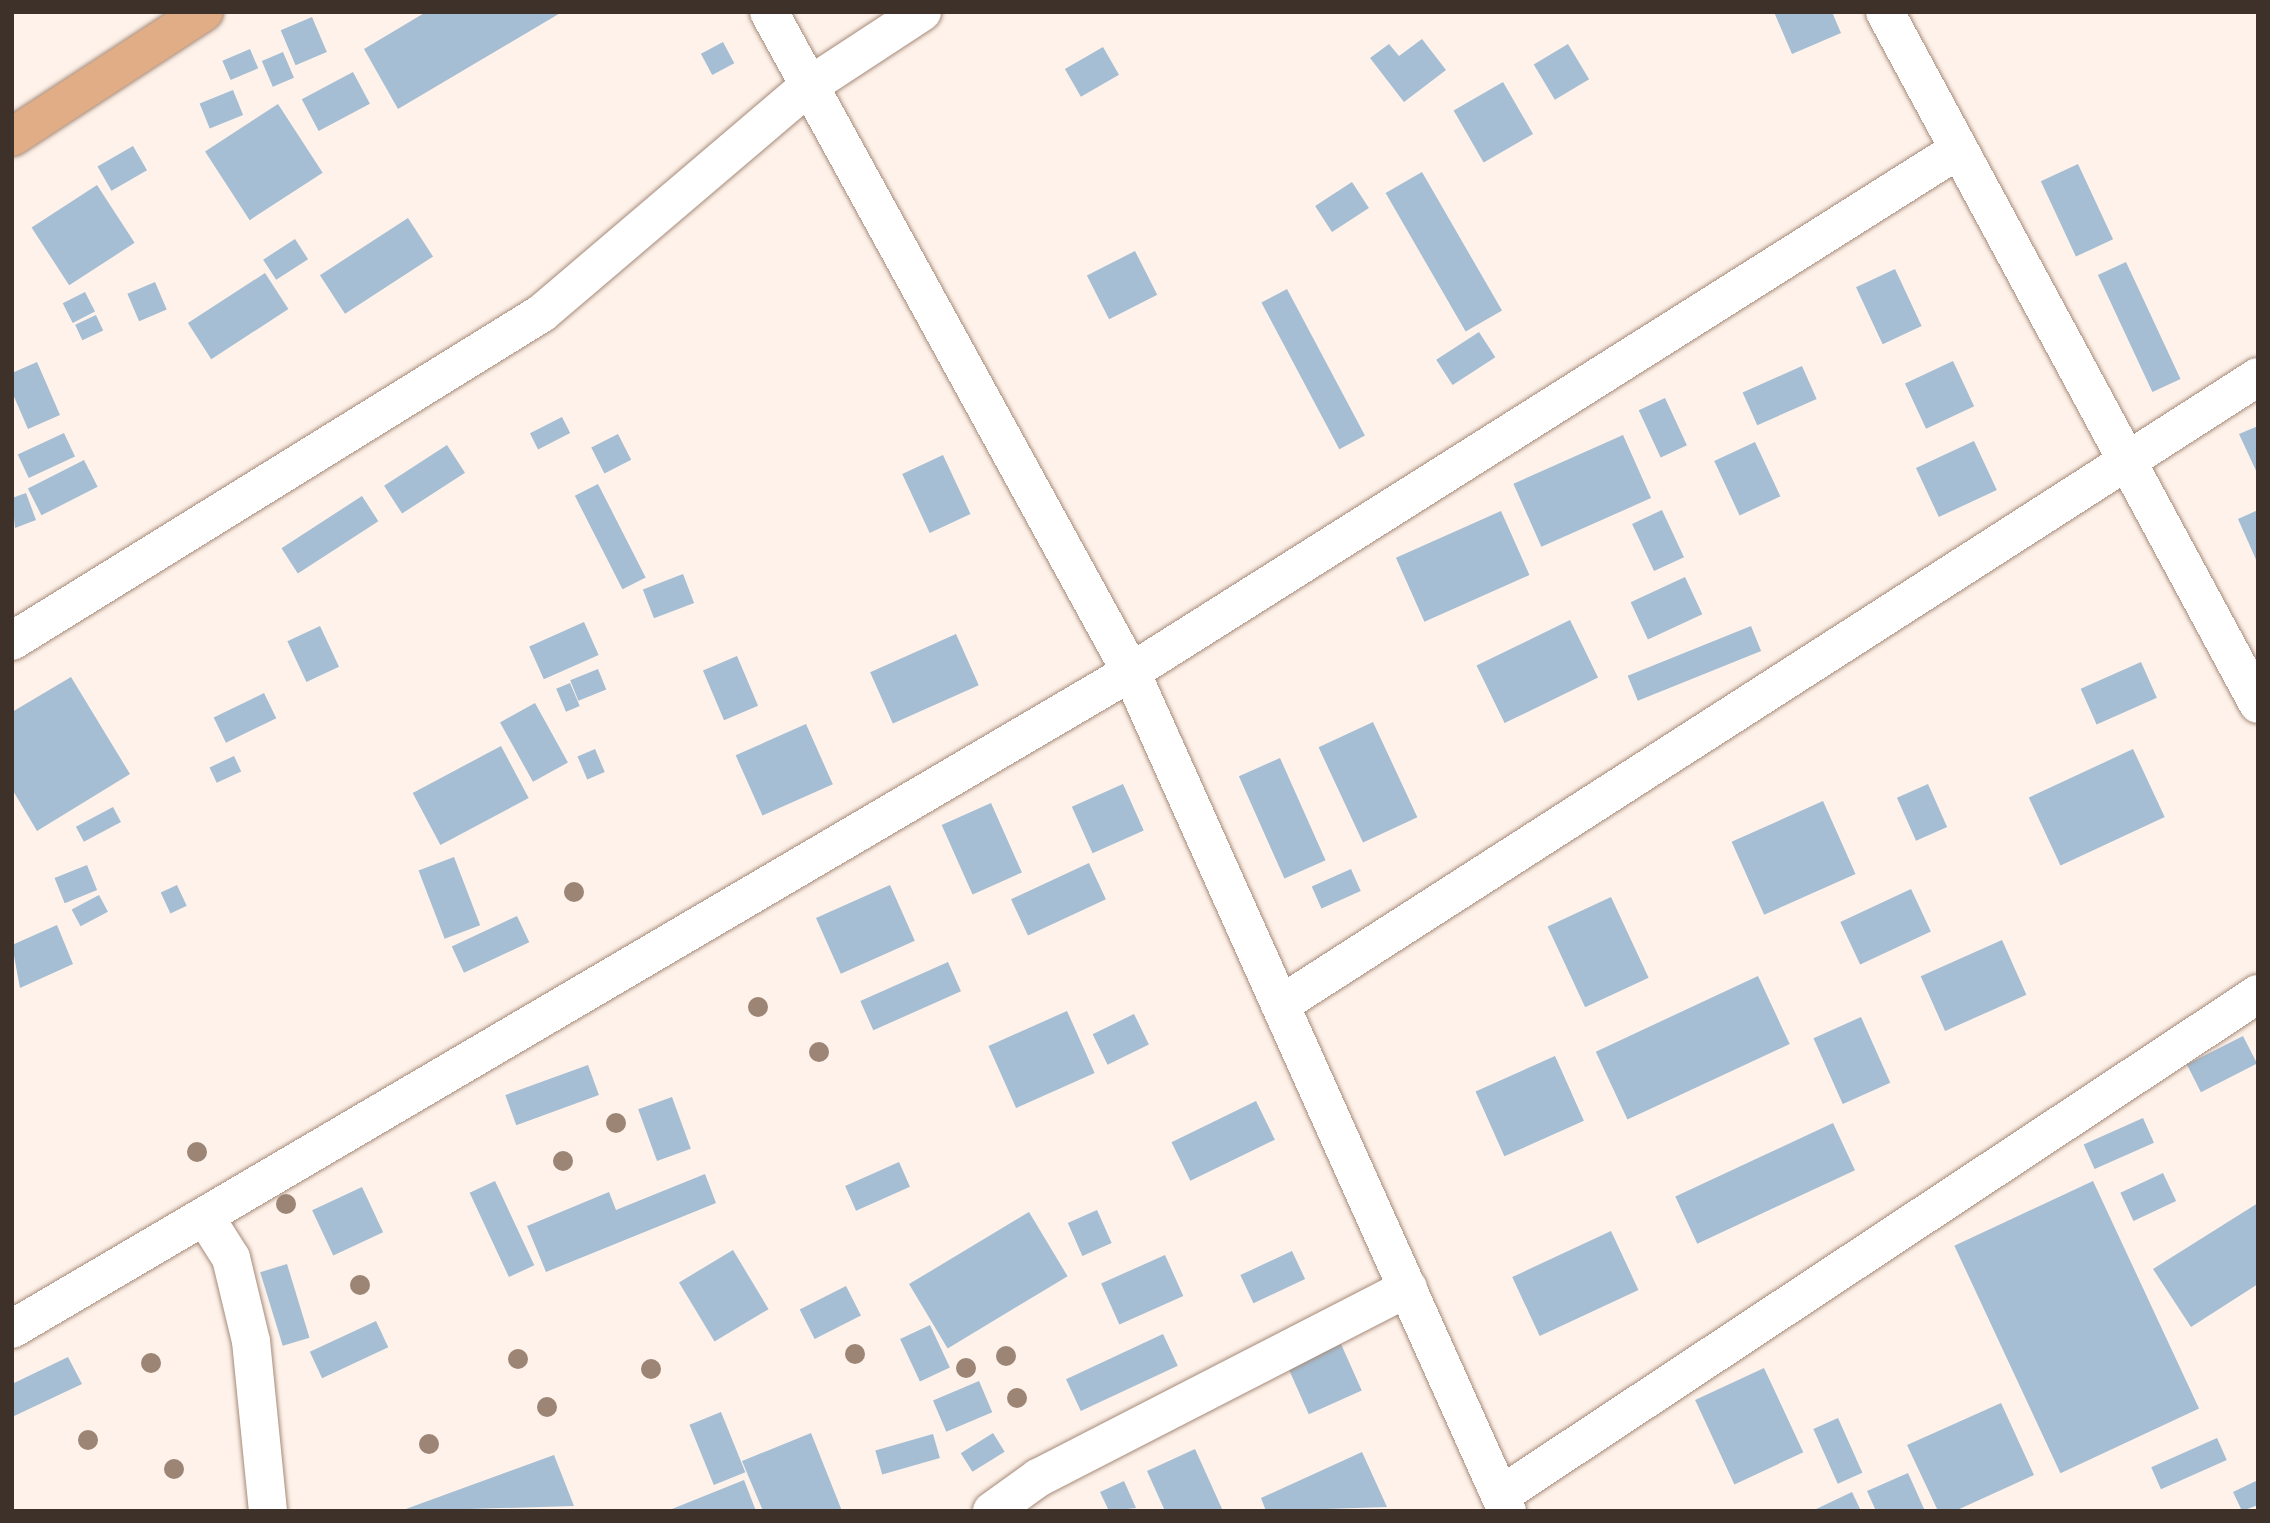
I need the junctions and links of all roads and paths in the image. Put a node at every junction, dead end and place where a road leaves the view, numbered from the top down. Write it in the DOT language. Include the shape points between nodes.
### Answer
graph roads {
  1 [pos="204,12"];
  2 [pos="769,12"];
  3 [pos="922,12"];
  4 [pos="1885,12"];
  5 [pos="810,86"];
  6 [pos="12,137"];
  7 [pos="1958,150"];
  8 [pos="2258,377"];
  9 [pos="2129,455"];
  10 [pos="12,641"];
  11 [pos="1131,672"];
  12 [pos="2258,704"];
  13 [pos="2258,994"];
  14 [pos="1280,1005"];
  15 [pos="207,1220"];
  16 [pos="1408,1288"];
  17 [pos="12,1329"];
  18 [pos="1504,1503"];
  19 [pos="268,1511"];
  20 [pos="992,1511"];
  1 -- 6 [label="main road"];
  2 -- 5 [label="street"];
  3 -- 5 [label="street"];
  4 -- 7 [label="street"];
  5 -- 10 [label="street" via="542,313"];
  5 -- 11 [label="street"];
  7 -- 9 [label="street"];
  7 -- 11 [label="street"];
  8 -- 9 [label="street"];
  9 -- 12 [label="street"];
  9 -- 14 [label="street"];
  11 -- 14 [label="street"];
  11 -- 15 [label="street"];
  13 -- 18 [label="street"];
  14 -- 16 [label="street"];
  15 -- 17 [label="street"];
  15 -- 19 [label="street" via="231,1258 251,1341"];
  16 -- 18 [label="street"];
  16 -- 20 [label="street" via="1074,1459"];
}
